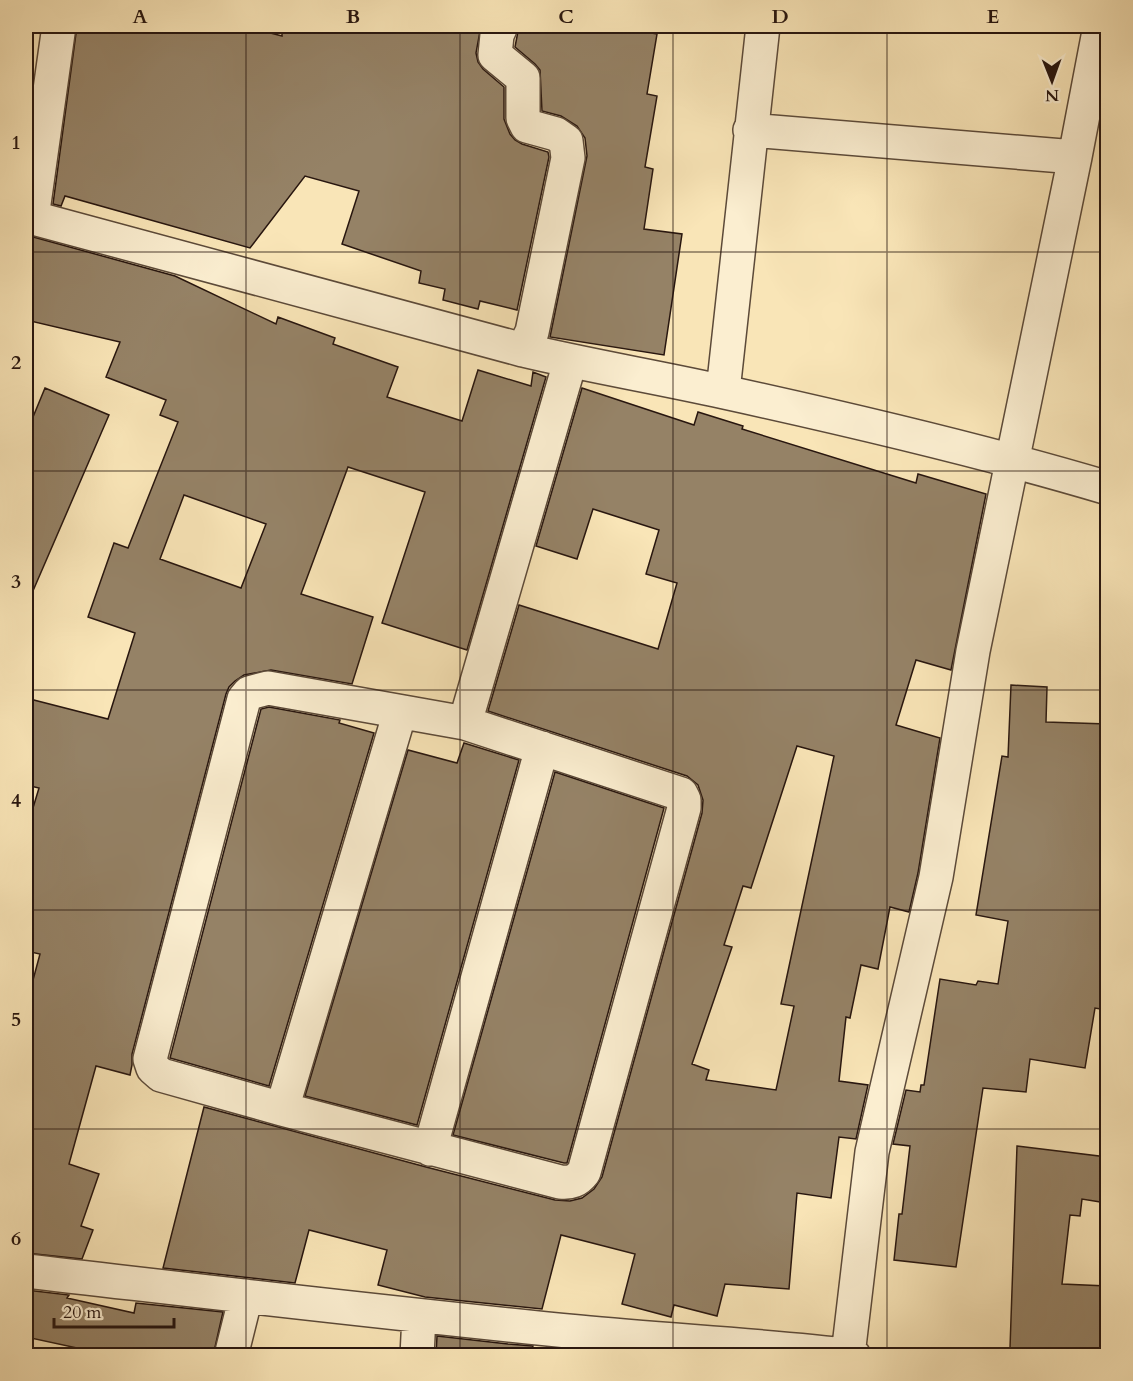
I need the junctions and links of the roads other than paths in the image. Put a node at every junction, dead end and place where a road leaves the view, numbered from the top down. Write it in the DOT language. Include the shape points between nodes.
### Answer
graph roads {
  1 [pos="59,26"];
  2 [pos="501,26"];
  3 [pos="763,26"];
  4 [pos="1100,26"];
  5 [pos="750,130"];
  6 [pos="1075,157"];
  7 [pos="29,217"];
  8 [pos="523,350"];
  9 [pos="570,362"];
  10 [pos="723,391"];
  11 [pos="1012,459"];
  12 [pos="1107,488"];
  13 [pos="400,712"];
  14 [pos="465,723"];
  15 [pos="542,748"];
  16 [pos="282,1110"];
  17 [pos="430,1149"];
  18 [pos="26,1271"];
  19 [pos="246,1296"];
  20 [pos="419,1316"];
  21 [pos="581,1344"];
  22 [pos="787,1352"];
  23 [pos="848,1355"];
  24 [pos="231,1356"];
  25 [pos="417,1356"];
  26 [pos="854,1356"];
  1 -- 7 [label="street"];
  2 -- 8 [label="street" via="495,55 523,78 526,126 556,134 566,141 568,158 532,332"];
  3 -- 5 [label="street"];
  4 -- 6 [label="street"];
  5 -- 6 [label="street"];
  5 -- 10 [label="street"];
  6 -- 11 [label="street"];
  7 -- 8 [label="street"];
  8 -- 9 [label="street"];
  9 -- 10 [label="street"];
  9 -- 14 [label="street"];
  10 -- 11 [label="street"];
  11 -- 12 [label="street"];
  11 -- 23 [label="street" via="972,651 936,877 872,1152"];
  13 -- 14 [label="street"];
  13 -- 16 [label="street"];
  13 -- 16 [label="street" via="268,688 249,693 244,699 150,1059 161,1075"];
  14 -- 15 [label="street"];
  15 -- 17 [label="street"];
  15 -- 17 [label="street" via="681,794 684,800 584,1172 570,1183 560,1182"];
  16 -- 17 [label="street"];
  18 -- 19 [label="street"];
  19 -- 20 [label="street"];
  19 -- 24 [label="street"];
  20 -- 21 [label="street"];
  20 -- 25 [label="street"];
  21 -- 22 [label="street"];
  22 -- 23 [label="street"];
  23 -- 26 [label="street"];
}
